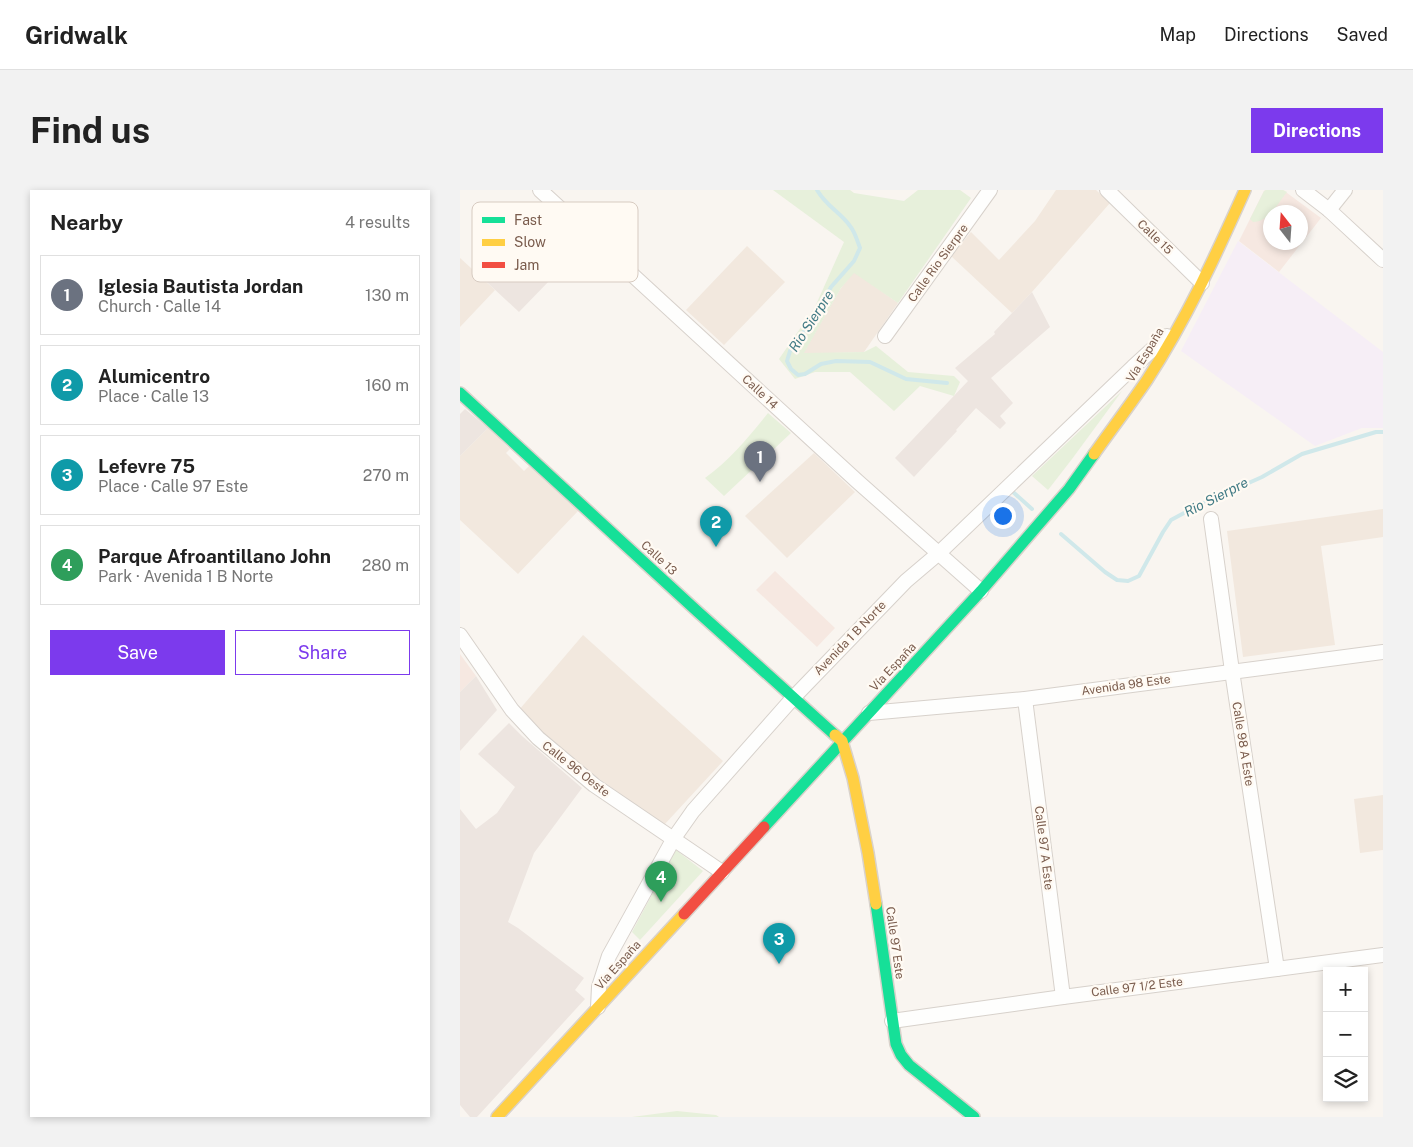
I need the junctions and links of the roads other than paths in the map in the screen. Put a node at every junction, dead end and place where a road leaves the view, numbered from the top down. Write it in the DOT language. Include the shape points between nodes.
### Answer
graph roads {
  1 [pos="540,190"];
  2 [pos="990,190"];
  3 [pos="1107,190"];
  4 [pos="1245,190"];
  5 [pos="1303,190"];
  6 [pos="1345,190"];
  7 [pos="553,202"];
  8 [pos="1330,210"];
  9 [pos="1383,260"];
  10 [pos="638,280"];
  11 [pos="1202,283"];
  12 [pos="1179,326"];
  13 [pos="885,336"];
  14 [pos="460,393"];
  15 [pos="1211,519"];
  16 [pos="939,553"];
  17 [pos="981,591"];
  18 [pos="460,635"];
  19 [pos="1383,652"];
  20 [pos="1232,671"];
  21 [pos="793,698"];
  22 [pos="1024,699"];
  23 [pos="869,713"];
  24 [pos="842,741"];
  25 [pos="674,838"];
  26 [pos="722,872"];
  27 [pos="1383,955"];
  28 [pos="1278,968"];
  29 [pos="1062,997"];
  30 [pos="598,1007"];
  31 [pos="892,1021"];
  32 [pos="497,1117"];
  33 [pos="974,1117"];
  1 -- 7 [label="street, Calle 14"];
  2 -- 13 [label="street, Calle Rio Sierpre"];
  3 -- 11 [label="street, Calle 15"];
  4 -- 11 [label="main road, Vía España"];
  5 -- 8 [label="street"];
  6 -- 8 [label="street"];
  8 -- 9 [label="street"];
  10 -- 16 [label="street, Calle 14"];
  11 -- 12 [label="main road, Vía España"];
  12 -- 16 [label="street, Avenida 1 B Norte"];
  12 -- 17 [label="main road, Vía España" via="1147,380 1069,490"];
  14 -- 21 [label="main road, Calle 13"];
  15 -- 20 [label="street, Calle 98 A Este"];
  16 -- 17 [label="street, Calle 14"];
  16 -- 21 [label="street, Avenida 1 B Norte" via="906,581"];
  17 -- 23 [label="main road, Vía España"];
  18 -- 25 [label="street, Calle 96 Oeste" via="512,710 538,738 594,785"];
  19 -- 20 [label="street, Avenida 98 Este"];
  20 -- 22 [label="street, Avenida 98 Este"];
  20 -- 28 [label="street, Calle 98 A Este"];
  21 -- 24 [label="main road, Calle 13"];
  21 -- 25 [label="street, Avenida 1 B Norte" via="693,811"];
  22 -- 23 [label="street, Avenida 98 Este"];
  22 -- 29 [label="street, Calle 97 A Este"];
  23 -- 24 [label="main road, Vía España"];
  24 -- 26 [label="main road, Vía España"];
  24 -- 31 [label="main road, Calle 97 Este" via="864,826"];
  25 -- 26 [label="street, Calle 96 Oeste"];
  25 -- 30 [label="street, Avenida 1 B Norte" via="609,956 599,987"];
  26 -- 30 [label="main road, Vía España"];
  27 -- 28 [label="street, Calle 97 1/2 Este"];
  28 -- 29 [label="street, Calle 97 1/2 Este"];
  29 -- 31 [label="street, Calle 97 1/2 Este"];
  30 -- 32 [label="main road, Vía España"];
  31 -- 33 [label="main road, Calle 97 Este" via="896,1044 909,1065"];
}
